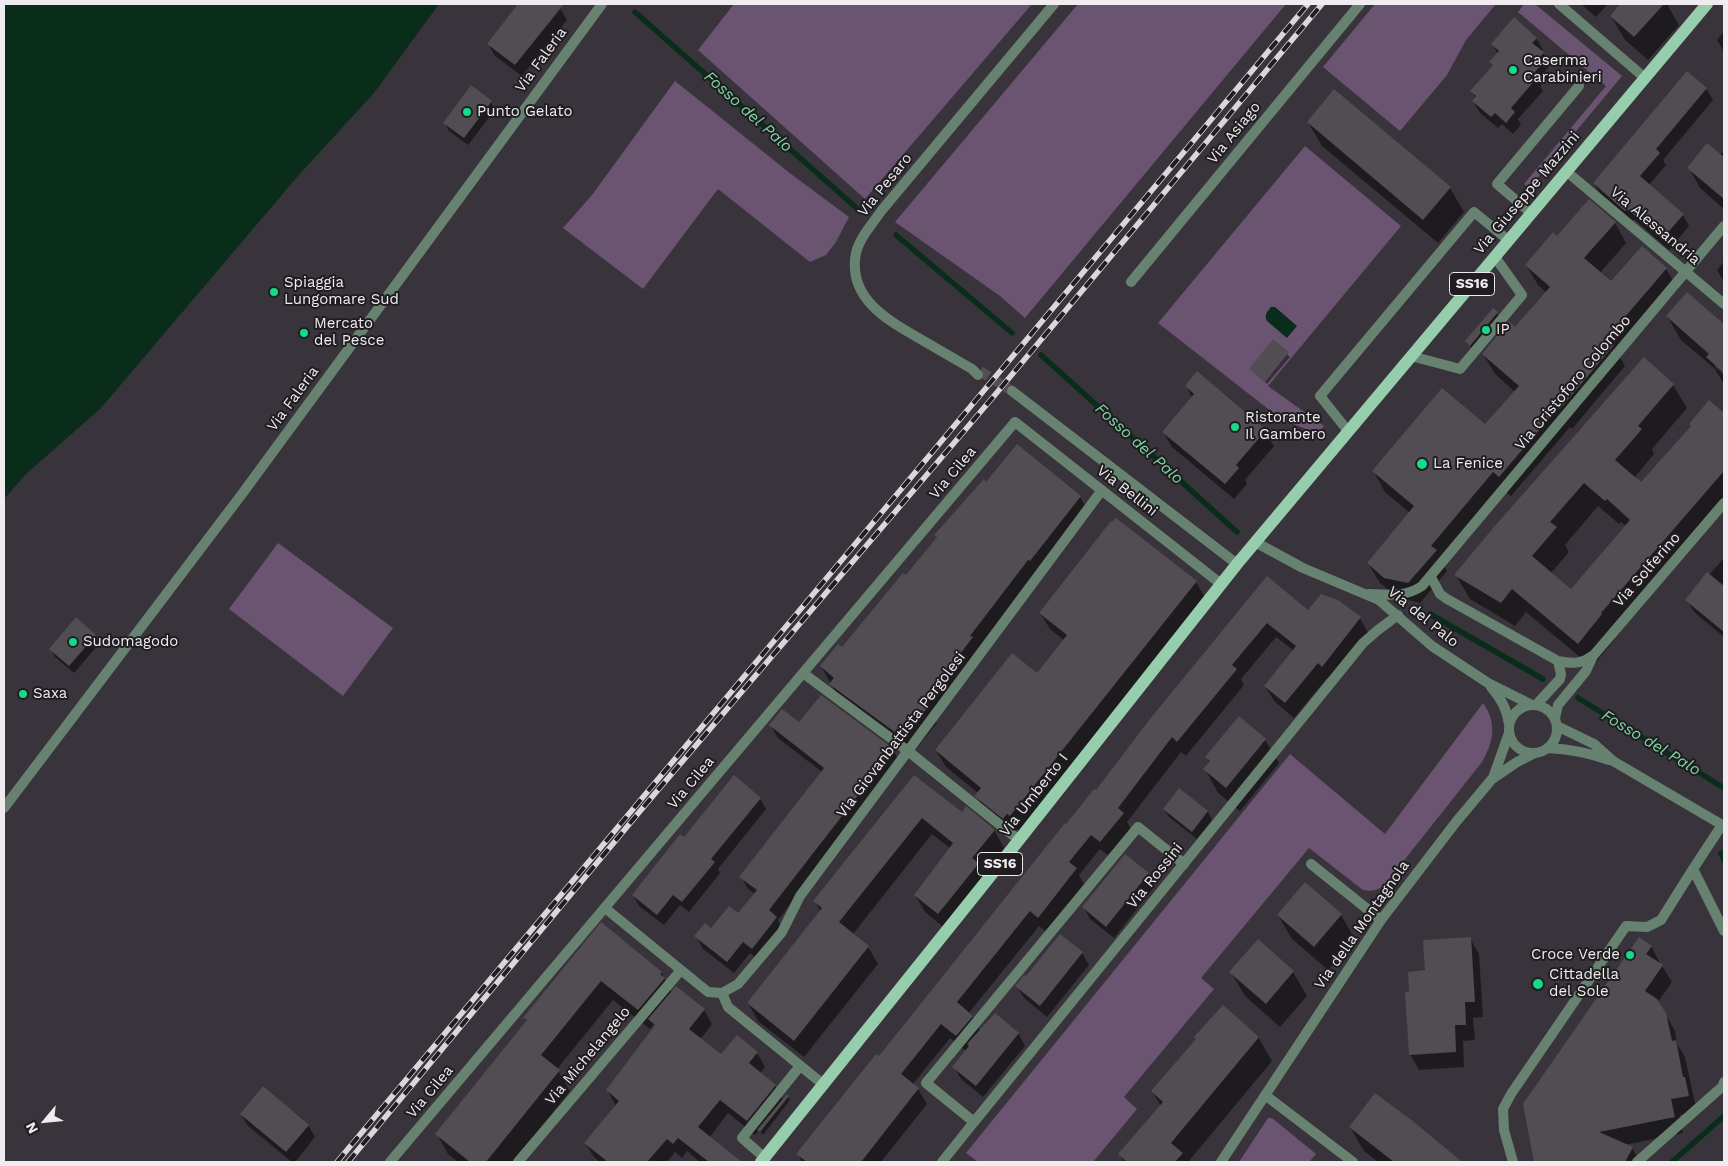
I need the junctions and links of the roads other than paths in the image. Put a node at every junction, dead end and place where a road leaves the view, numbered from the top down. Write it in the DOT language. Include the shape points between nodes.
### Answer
graph roads {
  1 [pos="602,4"];
  2 [pos="1054,4"];
  3 [pos="1360,4"];
  4 [pos="1559,4"];
  5 [pos="1707,4"];
  6 [pos="1645,78"];
  7 [pos="1579,86"];
  8 [pos="1566,171"];
  9 [pos="1531,213"];
  10 [pos="1724,226"];
  11 [pos="1508,240"];
  12 [pos="1495,257"];
  13 [pos="1686,272"];
  14 [pos="1131,282"];
  15 [pos="1724,304"];
  16 [pos="1411,356"];
  17 [pos="977,372"];
  18 [pos="1013,394"];
  19 [pos="1015,422"];
  20 [pos="1348,431"];
  21 [pos="1102,490"];
  22 [pos="1724,503"];
  23 [pos="1256,542"];
  24 [pos="1237,564"];
  25 [pos="1431,577"];
  26 [pos="1221,584"];
  27 [pos="1370,594"];
  28 [pos="1398,615"];
  29 [pos="1593,656"];
  30 [pos="1558,661"];
  31 [pos="803,673"];
  32 [pos="1488,683"];
  33 [pos="1534,705"];
  34 [pos="1556,722"];
  35 [pos="1509,729"];
  36 [pos="1548,748"];
  37 [pos="908,751"];
  38 [pos="1533,754"];
  39 [pos="1613,761"];
  40 [pos="1492,778"];
  41 [pos="4,808"];
  42 [pos="1723,826"];
  43 [pos="1019,840"];
  44 [pos="1184,864"];
  45 [pos="1311,864"];
  46 [pos="1693,869"];
  47 [pos="605,908"];
  48 [pos="1381,920"];
  49 [pos="1724,931"];
  50 [pos="681,970"];
  51 [pos="722,993"];
  52 [pos="800,1066"];
  53 [pos="1724,1082"];
  54 [pos="824,1085"];
  55 [pos="1265,1095"];
  56 [pos="974,1122"];
  57 [pos="763,1160"];
  58 [pos="390,1162"];
  59 [pos="518,1162"];
  60 [pos="942,1162"];
  61 [pos="1222,1162"];
  62 [pos="1353,1162"];
  63 [pos="1513,1162"];
  64 [pos="1637,1162"];
  1 -- 41 [label="street, Via Faleria" via="242,494"];
  2 -- 17 [label="street, Via Pesaro" via="882,210 857,251 855,266 859,286 869,302 895,324"];
  3 -- 14 [label="street, Via Asiago"];
  4 -- 6 [label="street"];
  5 -- 6 [label="main road, Via Giuseppe Mazzini / SS16"];
  6 -- 8 [label="main road, Via Giuseppe Mazzini / SS16"];
  7 -- 9 [label="street" via="1497,184"];
  8 -- 9 [label="main road, Via Giuseppe Mazzini / SS16"];
  8 -- 13 [label="street, Via Alessandria"];
  9 -- 11 [label="main road, Via Giuseppe Mazzini / SS16"];
  10 -- 13 [label="street, Via Cristoforo Colombo"];
  11 -- 12 [label="main road, Via Giuseppe Mazzini / SS16"];
  11 -- 20 [label="street" via="1474,212 1320,396"];
  12 -- 16 [label="main road, Via Giuseppe Mazzini / SS16"];
  12 -- 16 [label="street" via="1522,295 1460,369"];
  13 -- 15 [label="street, Via Alessandria"];
  13 -- 25 [label="street, Via Cristoforo Colombo"];
  16 -- 20 [label="main road, Via Giuseppe Mazzini / SS16"];
  18 -- 24 [label="street"];
  19 -- 21 [label="street, Via Bellini"];
  19 -- 31 [label="street, Via Cilea"];
  20 -- 23 [label="main road, Via Giuseppe Mazzini / SS16"];
  21 -- 26 [label="street, Via Bellini"];
  21 -- 37 [label="street, Via Giovanbattista Pergolesi"];
  22 -- 29 [label="street, Via Solferino"];
  23 -- 24 [label="main road, Via Giuseppe Mazzini / SS16"];
  23 -- 27 [label="street, Via del Palo" via="1303,568"];
  24 -- 26 [label="main road, Via Umberto I / SS16"];
  25 -- 27 [label="street, Via Cristoforo Colombo" via="1413,592 1399,596"];
  25 -- 30 [label="street, Via del Palo" via="1447,600"];
  26 -- 43 [label="main road, Via Umberto I / SS16"];
  27 -- 28 [label="street, Via del Palo"];
  28 -- 32 [label="street, Via del Palo" via="1432,646"];
  28 -- 44 [label="street, Via Rossini" via="1363,643"];
  29 -- 30 [label="street" via="1583,662"];
  29 -- 34 [label="street, Via Solferino" via="1586,671 1558,705"];
  30 -- 33 [label="street" via="1560,679"];
  31 -- 37 [label="street"];
  31 -- 47 [label="street, Via Cilea"];
  32 -- 33 [label="street, Via del Palo"];
  32 -- 35 [label="street, Via del Palo" via="1504,704"];
  33 -- 34 [label="street, Via del Palo" via="1547,709"];
  33 -- 35 [label="street" via="1517,711"];
  34 -- 36 [label="street" via="1556,738"];
  34 -- 39 [label="street, Via del Palo" via="1594,744"];
  35 -- 38 [label="street, Via del Palo" via="1517,748"];
  35 -- 40 [label="street, Via della Montagnola" via="1503,754"];
  36 -- 38 [label="street, Via del Palo"];
  36 -- 39 [label="street, Via del Palo" via="1574,750"];
  37 -- 43 [label="street"];
  37 -- 51 [label="street, Via Giovanbattista Pergolesi" via="800,896 782,932 738,984"];
  38 -- 40 [label="street, Via della Montagnola"];
  39 -- 42 [label="street, Via del Palo"];
  40 -- 48 [label="street, Via della Montagnola"];
  42 -- 46 [label="street"];
  43 -- 54 [label="main road, Via Umberto I / SS16"];
  44 -- 56 [label="street, Via Rossini"];
  44 -- 56 [label="street" via="1138,827 926,1083"];
  45 -- 48 [label="street"];
  46 -- 49 [label="street"];
  46 -- 63 [label="street" via="1661,920 1647,927 1626,926 1512,1094 1503,1109 1504,1130"];
  47 -- 50 [label="street"];
  47 -- 58 [label="street, Via Cilea"];
  48 -- 55 [label="street, Via della Montagnola"];
  50 -- 51 [label="street" via="708,992"];
  50 -- 59 [label="street, Via Michelangelo"];
  51 -- 52 [label="street" via="728,1007"];
  52 -- 54 [label="street"];
  52 -- 57 [label="street" via="742,1138"];
  53 -- 64 [label="street"];
  54 -- 57 [label="main road, Via Umberto I / SS16"];
  55 -- 61 [label="street, Via della Montagnola"];
  55 -- 62 [label="street"];
  56 -- 60 [label="street, Via Rossini"];
}
